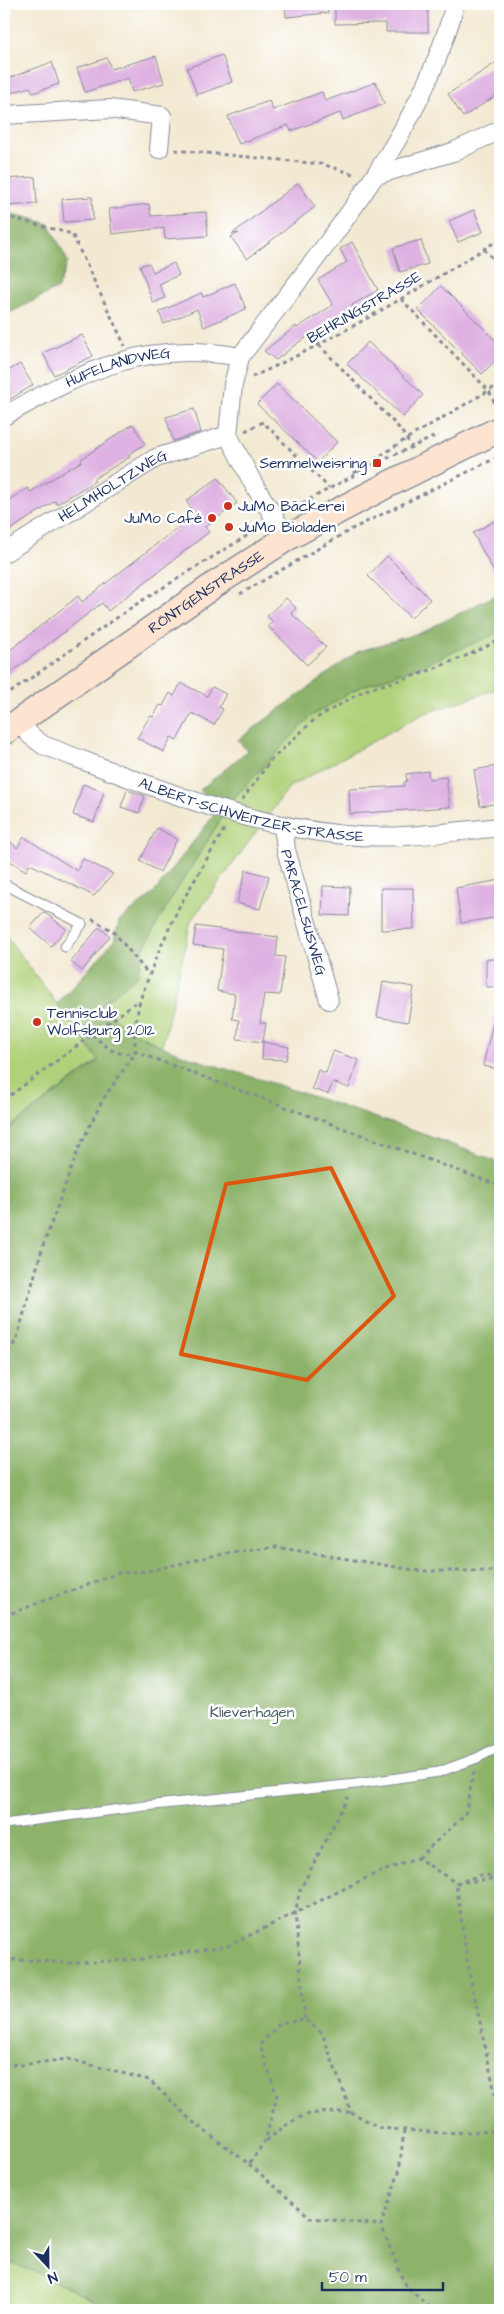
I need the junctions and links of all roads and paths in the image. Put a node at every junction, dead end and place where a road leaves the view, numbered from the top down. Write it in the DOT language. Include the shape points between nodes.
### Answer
graph roads {
  1 [pos="455,4"];
  2 [pos="4,115"];
  3 [pos="500,130"];
  4 [pos="159,149"];
  5 [pos="376,175"];
  6 [pos="4,216"];
  7 [pos="500,239"];
  8 [pos="484,249"];
  9 [pos="500,266"];
  10 [pos="401,299"];
  11 [pos="318,346"];
  12 [pos="240,357"];
  13 [pos="131,358"];
  14 [pos="500,384"];
  15 [pos="234,385"];
  16 [pos="489,391"];
  17 [pos="4,416"];
  18 [pos="499,418"];
  19 [pos="251,429"];
  20 [pos="228,435"];
  21 [pos="406,439"];
  22 [pos="412,447"];
  23 [pos="500,456"];
  24 [pos="338,483"];
  25 [pos="329,488"];
  26 [pos="288,538"];
  27 [pos="4,553"];
  28 [pos="234,598"];
  29 [pos="500,640"];
  30 [pos="11,727"];
  31 [pos="233,814"];
  32 [pos="283,825"];
  33 [pos="500,827"];
  34 [pos="4,884"];
  35 [pos="82,924"];
  36 [pos="64,947"];
  37 [pos="149,975"];
  38 [pos="140,1000"];
  39 [pos="328,1000"];
  40 [pos="92,1034"];
  41 [pos="136,1052"];
  42 [pos="4,1100"];
  43 [pos="500,1186"];
  44 [pos="4,1359"];
  45 [pos="500,1571"];
  46 [pos="4,1616"];
  47 [pos="500,1746"];
  48 [pos="477,1758"];
  49 [pos="356,1784"];
  50 [pos="4,1824"];
  51 [pos="418,1858"];
  52 [pos="500,1877"];
  53 [pos="456,1883"];
  54 [pos="295,1913"];
  55 [pos="4,1959"];
  56 [pos="305,2019"];
  57 [pos="4,2063"];
  58 [pos="351,2112"];
  59 [pos="500,2117"];
  60 [pos="404,2130"];
  61 [pos="500,2131"];
  62 [pos="265,2141"];
  63 [pos="248,2164"];
  64 [pos="381,2225"];
  65 [pos="432,2310"];
  1 -- 5 [label="street" via="429,80"];
  2 -- 4 [label="street" via="110,109 162,116"];
  3 -- 5 [label="street" via="453,152"];
  4 -- 5 [label="path" via="322,164 355,176"];
  5 -- 12 [label="street"];
  6 -- 13 [label="path" via="72,234"];
  7 -- 8 [label="path, BEHRINGSTRASSE"];
  8 -- 9 [label="path"];
  8 -- 10 [label="path, BEHRINGSTRASSE"];
  10 -- 11 [label="path, BEHRINGSTRASSE"];
  10 -- 16 [label="path"];
  11 -- 15 [label="path, BEHRINGSTRASSE"];
  11 -- 21 [label="path" via="400,429"];
  12 -- 13 [label="street, HUFELANDWEG" via="181,350"];
  12 -- 15 [label="street"];
  13 -- 17 [label="street, HUFELANDWEG" via="93,370"];
  14 -- 16 [label="path"];
  15 -- 20 [label="street"];
  16 -- 18 [label="path"];
  16 -- 21 [label="path"];
  18 -- 26 [label="street, RÖNTGENSTRASSE"];
  19 -- 25 [label="path" via="263,422"];
  20 -- 26 [label="street" via="253,483"];
  20 -- 27 [label="street, HELMHOLTZWEG" via="156,458"];
  21 -- 22 [label="path"];
  21 -- 24 [label="path"];
  23 -- 28 [label="path" via="352,529"];
  26 -- 30 [label="street, RÖNTGENSTRASSE" via="214,585"];
  29 -- 31 [label="path" via="428,671 366,690 315,719 271,760"];
  30 -- 31 [label="street, ALBERT-SCHWEITZER-STRASSE" via="43,745"];
  31 -- 32 [label="street, ALBERT-SCHWEITZER-STRASSE"];
  31 -- 37 [label="path" via="179,907"];
  32 -- 33 [label="street, ALBERT-SCHWEITZER-STRASSE" via="345,835 407,836"];
  32 -- 39 [label="street, PARACELSUSWEG" via="286,850"];
  34 -- 35 [label="lane"];
  35 -- 36 [label="lane"];
  35 -- 37 [label="path" via="85,915 113,931"];
  37 -- 38 [label="path"];
  38 -- 40 [label="path"];
  38 -- 41 [label="path" via="134,1031"];
  40 -- 41 [label="path" via="108,1049 122,1055"];
  40 -- 42 [label="path"];
  41 -- 43 [label="path"];
  41 -- 44 [label="path" via="103,1099 78,1150 46,1237 16,1340"];
  45 -- 46 [label="path" via="420,1571 276,1547 212,1556 148,1571 118,1573"];
  47 -- 48 [label="lane"];
  48 -- 49 [label="lane" via="438,1772"];
  48 -- 51 [label="path" via="465,1815"];
  49 -- 50 [label="lane"];
  49 -- 54 [label="path" via="300,1890"];
  51 -- 53 [label="path"];
  51 -- 54 [label="path" via="370,1876"];
  52 -- 53 [label="path"];
  53 -- 59 [label="path" via="468,1966"];
  54 -- 55 [label="path" via="228,1946 144,1959 74,1963"];
  54 -- 56 [label="path"];
  56 -- 58 [label="path" via="322,2033"];
  56 -- 62 [label="path" via="280,2023 260,2045 277,2096"];
  57 -- 63 [label="path" via="21,2065 68,2059 149,2080 193,2122"];
  58 -- 60 [label="path" via="380,2128"];
  58 -- 62 [label="path" via="317,2111 292,2120"];
  60 -- 61 [label="path" via="442,2133"];
  60 -- 64 [label="path" via="399,2172"];
  62 -- 63 [label="path"];
  63 -- 64 [label="path" via="311,2218"];
  64 -- 65 [label="path" via="405,2286"];
}
